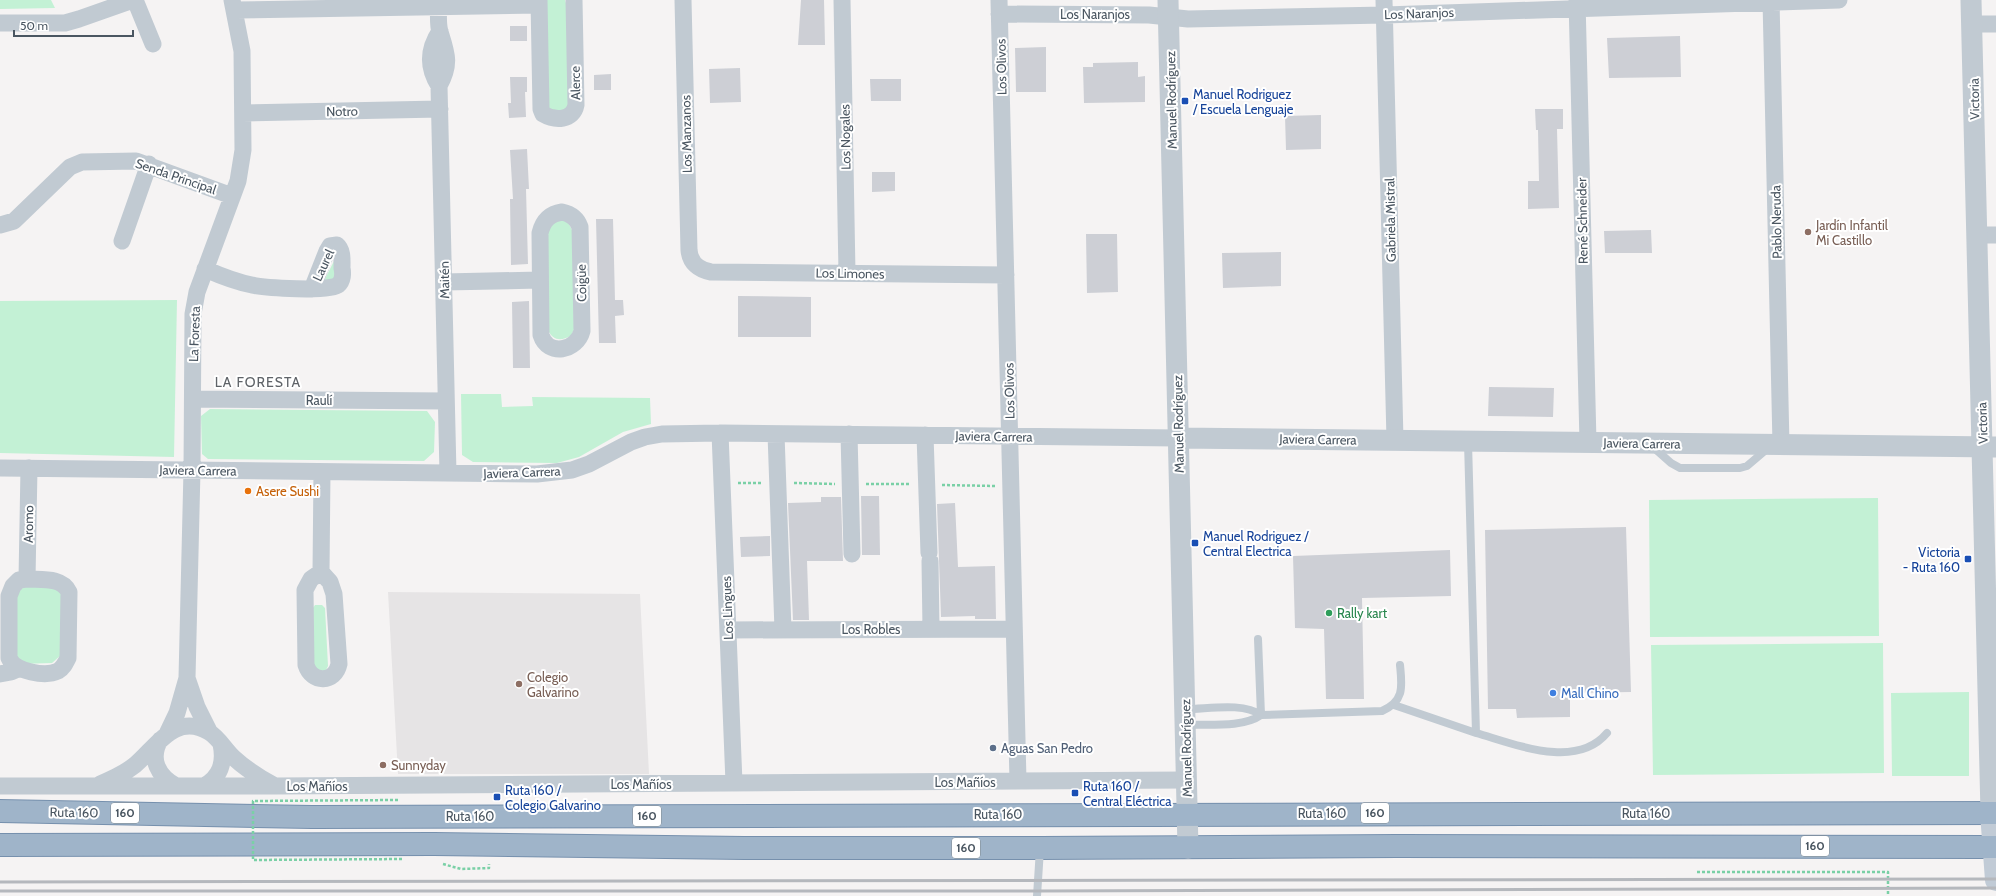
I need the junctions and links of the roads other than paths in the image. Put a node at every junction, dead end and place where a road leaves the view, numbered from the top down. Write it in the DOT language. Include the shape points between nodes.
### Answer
graph roads {
  1 [pos="134,0"];
  2 [pos="574,0"];
  3 [pos="683,0"];
  4 [pos="842,0"];
  5 [pos="1839,0"];
  6 [pos="1971,0"];
  7 [pos="1771,1"];
  8 [pos="539,2"];
  9 [pos="439,3"];
  10 [pos="1577,4"];
  11 [pos="234,5"];
  12 [pos="999,7"];
  13 [pos="1385,7"];
  14 [pos="1168,8"];
  15 [pos="0,23"];
  16 [pos="1972,24"];
  17 [pos="1996,24"];
  18 [pos="153,44"];
  19 [pos="440,109"];
  20 [pos="243,113"];
  21 [pos="149,164"];
  22 [pos="232,196"];
  23 [pos="0,226"];
  24 [pos="1987,235"];
  25 [pos="122,241"];
  26 [pos="695,265"];
  27 [pos="205,270"];
  28 [pos="848,273"];
  29 [pos="1006,275"];
  30 [pos="540,280"];
  31 [pos="444,282"];
  32 [pos="312,288"];
  33 [pos="193,399"];
  34 [pos="446,401"];
  35 [pos="720,433"];
  36 [pos="776,434"];
  37 [pos="849,434"];
  38 [pos="925,435"];
  39 [pos="1010,436"];
  40 [pos="1178,438"];
  41 [pos="1395,440"];
  42 [pos="1468,441"];
  43 [pos="1588,442"];
  44 [pos="1777,444"];
  45 [pos="1989,447"];
  46 [pos="0,468"];
  47 [pos="29,468"];
  48 [pos="192,470"];
  49 [pos="322,472"];
  50 [pos="448,473"];
  51 [pos="852,554"];
  52 [pos="321,572"];
  53 [pos="27,579"];
  54 [pos="931,629"];
  55 [pos="1014,629"];
  56 [pos="728,630"];
  57 [pos="783,630"];
  58 [pos="1258,639"];
  59 [pos="1400,665"];
  60 [pos="18,669"];
  61 [pos="0,674"];
  62 [pos="187,678"];
  63 [pos="1394,705"];
  64 [pos="1262,715"];
  65 [pos="1185,717"];
  66 [pos="1476,732"];
  67 [pos="1607,733"];
  68 [pos="163,737"];
  69 [pos="215,739"];
  70 [pos="1186,780"];
  71 [pos="1018,781"];
  72 [pos="734,783"];
  73 [pos="0,786"];
  74 [pos="92,786"];
  75 [pos="176,786"];
  76 [pos="204,786"];
  77 [pos="276,786"];
  78 [pos="0,811"];
  79 [pos="1994,813"];
  80 [pos="1187,814"];
  81 [pos="0,845"];
  82 [pos="1995,847"];
  83 [pos="1040,848"];
  84 [pos="1188,848"];
  85 [pos="1996,880"];
  86 [pos="1037,896"];
  1 -- 15 [label="street" via="65,23"];
  1 -- 18 [label="street"];
  2 -- 8 [label="street, Alerce" via="576,105 571,115 564,119 549,118 541,109"];
  3 -- 26 [label="street, Los Manzanos" via="689,256"];
  4 -- 28 [label="street, Los Nogales"];
  5 -- 7 [label="street, Los Naranjos"];
  6 -- 16 [label="street, Victoria"];
  7 -- 10 [label="street, Los Naranjos"];
  7 -- 44 [label="street, Pablo Neruda"];
  8 -- 9 [label="street"];
  9 -- 11 [label="street"];
  9 -- 19 [label="street, Maitén" via="440,30 447,49 446,68 439,86"];
  10 -- 13 [label="street, Los Naranjos"];
  10 -- 43 [label="street, René Schneider"];
  11 -- 20 [label="street, La Foresta" via="242,51"];
  12 -- 14 [label="street, Los Naranjos" via="1149,15"];
  12 -- 29 [label="street, Los Olivos"];
  13 -- 14 [label="street, Los Naranjos" via="1188,19"];
  13 -- 41 [label="street, Gabriela Mistral"];
  14 -- 40 [label="street, Manuel Rodríguez"];
  16 -- 17 [label="street"];
  16 -- 24 [label="street, Victoria"];
  19 -- 20 [label="street, Notro"];
  19 -- 31 [label="street, Maitén"];
  20 -- 22 [label="street, La Foresta" via="242,162"];
  21 -- 22 [label="street, Senda Principal"];
  21 -- 23 [label="street, Senda Principal" via="129,160 88,161 76,164 19,218"];
  21 -- 25 [label="street"];
  22 -- 27 [label="street, La Foresta"];
  24 -- 45 [label="street, Victoria"];
  26 -- 28 [label="street, Los Limones" via="712,272"];
  27 -- 32 [label="street, Laurel" via="252,285"];
  27 -- 33 [label="street, La Foresta" via="193,314"];
  28 -- 29 [label="street, Los Limones"];
  29 -- 39 [label="street, Los Olivos"];
  30 -- 30 [label="street, Coigüe" via="541,227 552,215 562,212 572,215 580,227 582,331 579,341 571,347 550,347 543,340"];
  30 -- 31 [label="street"];
  31 -- 34 [label="street, Maitén"];
  33 -- 34 [label="street, Raulí"];
  33 -- 48 [label="street, La Foresta"];
  34 -- 50 [label="street, Maitén"];
  35 -- 36 [label="street, Javiera Carrera"];
  35 -- 50 [label="street, Javiera Carrera" via="662,434 645,437 589,464 555,473"];
  35 -- 56 [label="street, Los Lingues"];
  36 -- 37 [label="street, Javiera Carrera"];
  36 -- 57 [label="street"];
  37 -- 38 [label="street, Javiera Carrera"];
  37 -- 51 [label="street"];
  38 -- 39 [label="street, Javiera Carrera"];
  38 -- 54 [label="street"];
  39 -- 40 [label="street, Javiera Carrera"];
  39 -- 55 [label="street, Los Olivos"];
  40 -- 41 [label="street, Javiera Carrera"];
  40 -- 65 [label="street, Manuel Rodríguez"];
  41 -- 42 [label="street, Javiera Carrera"];
  42 -- 43 [label="street, Javiera Carrera"];
  42 -- 66 [label="lane"];
  43 -- 44 [label="street, Javiera Carrera"];
  44 -- 45 [label="street, Javiera Carrera"];
  45 -- 79 [label="street, Victoria"];
  46 -- 47 [label="street, Javiera Carrera"];
  47 -- 48 [label="street, Javiera Carrera"];
  47 -- 53 [label="street, Aromo"];
  48 -- 49 [label="street, Javiera Carrera"];
  48 -- 62 [label="street, La Foresta"];
  49 -- 50 [label="street, Javiera Carrera"];
  49 -- 52 [label="street"];
  52 -- 52 [label="street" via="311,579 305,590 306,666 315,678 326,679 336,673 339,664 334,594 330,582"];
  53 -- 60 [label="street" via="15,583 9,596 8,654"];
  53 -- 60 [label="street" via="58,582 67,588 68,658 62,668 54,672"];
  54 -- 55 [label="street, Los Robles"];
  54 -- 57 [label="street, Los Robles"];
  55 -- 71 [label="street, Los Olivos"];
  56 -- 57 [label="street, Los Robles"];
  56 -- 72 [label="street, Los Lingues"];
  58 -- 64 [label="lane"];
  59 -- 63 [label="lane" via="1402,686"];
  60 -- 61 [label="street"];
  62 -- 68 [label="street, La Foresta" via="177,713"];
  62 -- 69 [label="street, La Foresta" via="197,708"];
  63 -- 64 [label="lane" via="1375,713"];
  63 -- 66 [label="lane"];
  64 -- 65 [label="lane" via="1242,723"];
  64 -- 65 [label="lane" via="1254,710 1242,708"];
  65 -- 70 [label="street, Manuel Rodríguez"];
  66 -- 67 [label="lane" via="1533,749 1557,752 1590,747"];
  68 -- 69 [label="street, La Foresta" via="180,727 196,726"];
  68 -- 74 [label="street, La Foresta" via="124,773"];
  68 -- 75 [label="street, La Foresta" via="155,753 157,768 165,780"];
  69 -- 76 [label="street, La Foresta" via="223,759 215,778"];
  69 -- 77 [label="street, La Foresta" via="247,769"];
  70 -- 71 [label="street, Los Mañíos"];
  70 -- 80 [label="street, Manuel Rodríguez"];
  71 -- 72 [label="street, Los Mañíos"];
  72 -- 77 [label="street, Los Mañíos"];
  73 -- 74 [label="street, Los Mañíos"];
  74 -- 75 [label="street, Los Mañíos"];
  75 -- 76 [label="street, Los Mañíos"];
  76 -- 77 [label="street, Los Mañíos"];
  78 -- 80 [label="highway, Ruta 160 / 160" via="312,817"];
  79 -- 80 [label="highway, Ruta 160 / 160"];
  79 -- 82 [label="main road, Victoria"];
  80 -- 84 [label="street, Manuel Rodríguez"];
  81 -- 83 [label="highway, 160" via="434,844 728,848"];
  82 -- 84 [label="highway, 160" via="1435,845"];
  82 -- 85 [label="main road, Victoria"];
  83 -- 84 [label="highway, 160"];
  83 -- 86 [label="lane"];
}
